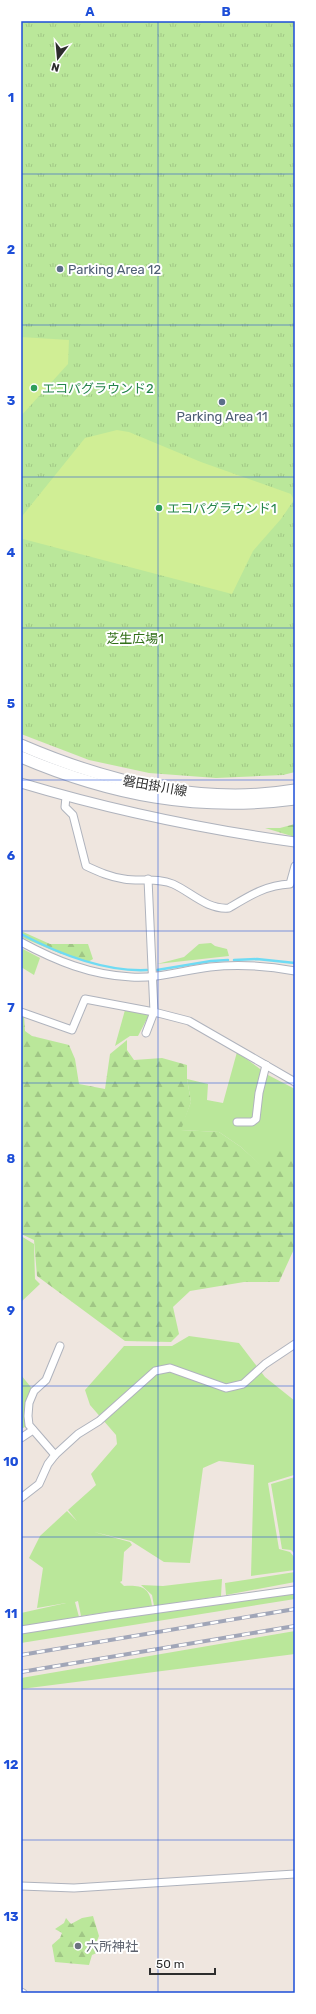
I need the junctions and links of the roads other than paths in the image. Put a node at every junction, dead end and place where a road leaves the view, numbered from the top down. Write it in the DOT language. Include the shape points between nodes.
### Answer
graph roads {
  1 [pos="21,745"];
  2 [pos="21,756"];
  3 [pos="21,784"];
  4 [pos="295,790"];
  5 [pos="66,797"];
  6 [pos="295,799"];
  7 [pos="295,842"];
  8 [pos="295,866"];
  9 [pos="148,879"];
  10 [pos="292,885"];
  11 [pos="21,942"];
  12 [pos="295,971"];
  13 [pos="152,976"];
  14 [pos="21,1012"];
  15 [pos="154,1012"];
  16 [pos="146,1033"];
  17 [pos="266,1065"];
  18 [pos="295,1082"];
  19 [pos="237,1122"];
  20 [pos="295,1344"];
  21 [pos="60,1346"];
  22 [pos="33,1430"];
  23 [pos="21,1438"];
  24 [pos="55,1455"];
  25 [pos="21,1498"];
  26 [pos="295,1590"];
  27 [pos="21,1630"];
  28 [pos="295,1874"];
  29 [pos="21,1886"];
  1 -- 4 [label="main road, 磐田掛川線" via="83,770 143,786 230,794"];
  2 -- 6 [label="main road, 磐田掛川線" via="52,770 114,789 170,800 232,805"];
  3 -- 5 [label="street"];
  5 -- 7 [label="street" via="166,820"];
  5 -- 9 [label="street" via="66,807 73,815 86,866 102,874 125,880"];
  8 -- 10 [label="street"];
  9 -- 10 [label="street" via="173,884 201,901 223,908 229,908 258,890 277,884"];
  9 -- 13 [label="street"];
  11 -- 13 [label="street" via="42,954 101,974"];
  12 -- 13 [label="street" via="211,967"];
  13 -- 15 [label="street"];
  14 -- 15 [label="street" via="72,1030 85,999"];
  15 -- 16 [label="street"];
  15 -- 17 [label="street" via="189,1021"];
  17 -- 18 [label="street"];
  17 -- 19 [label="street" via="256,1119 252,1122"];
  20 -- 24 [label="street" via="235,1388 226,1388 170,1368 155,1371 99,1421 78,1434"];
  21 -- 22 [label="street" via="46,1380 34,1392 30,1403 29,1425"];
  22 -- 23 [label="street"];
  22 -- 24 [label="street"];
  24 -- 25 [label="street" via="39,1484"];
  26 -- 27 [label="street"];
  28 -- 29 [label="street" via="74,1888"];
}
